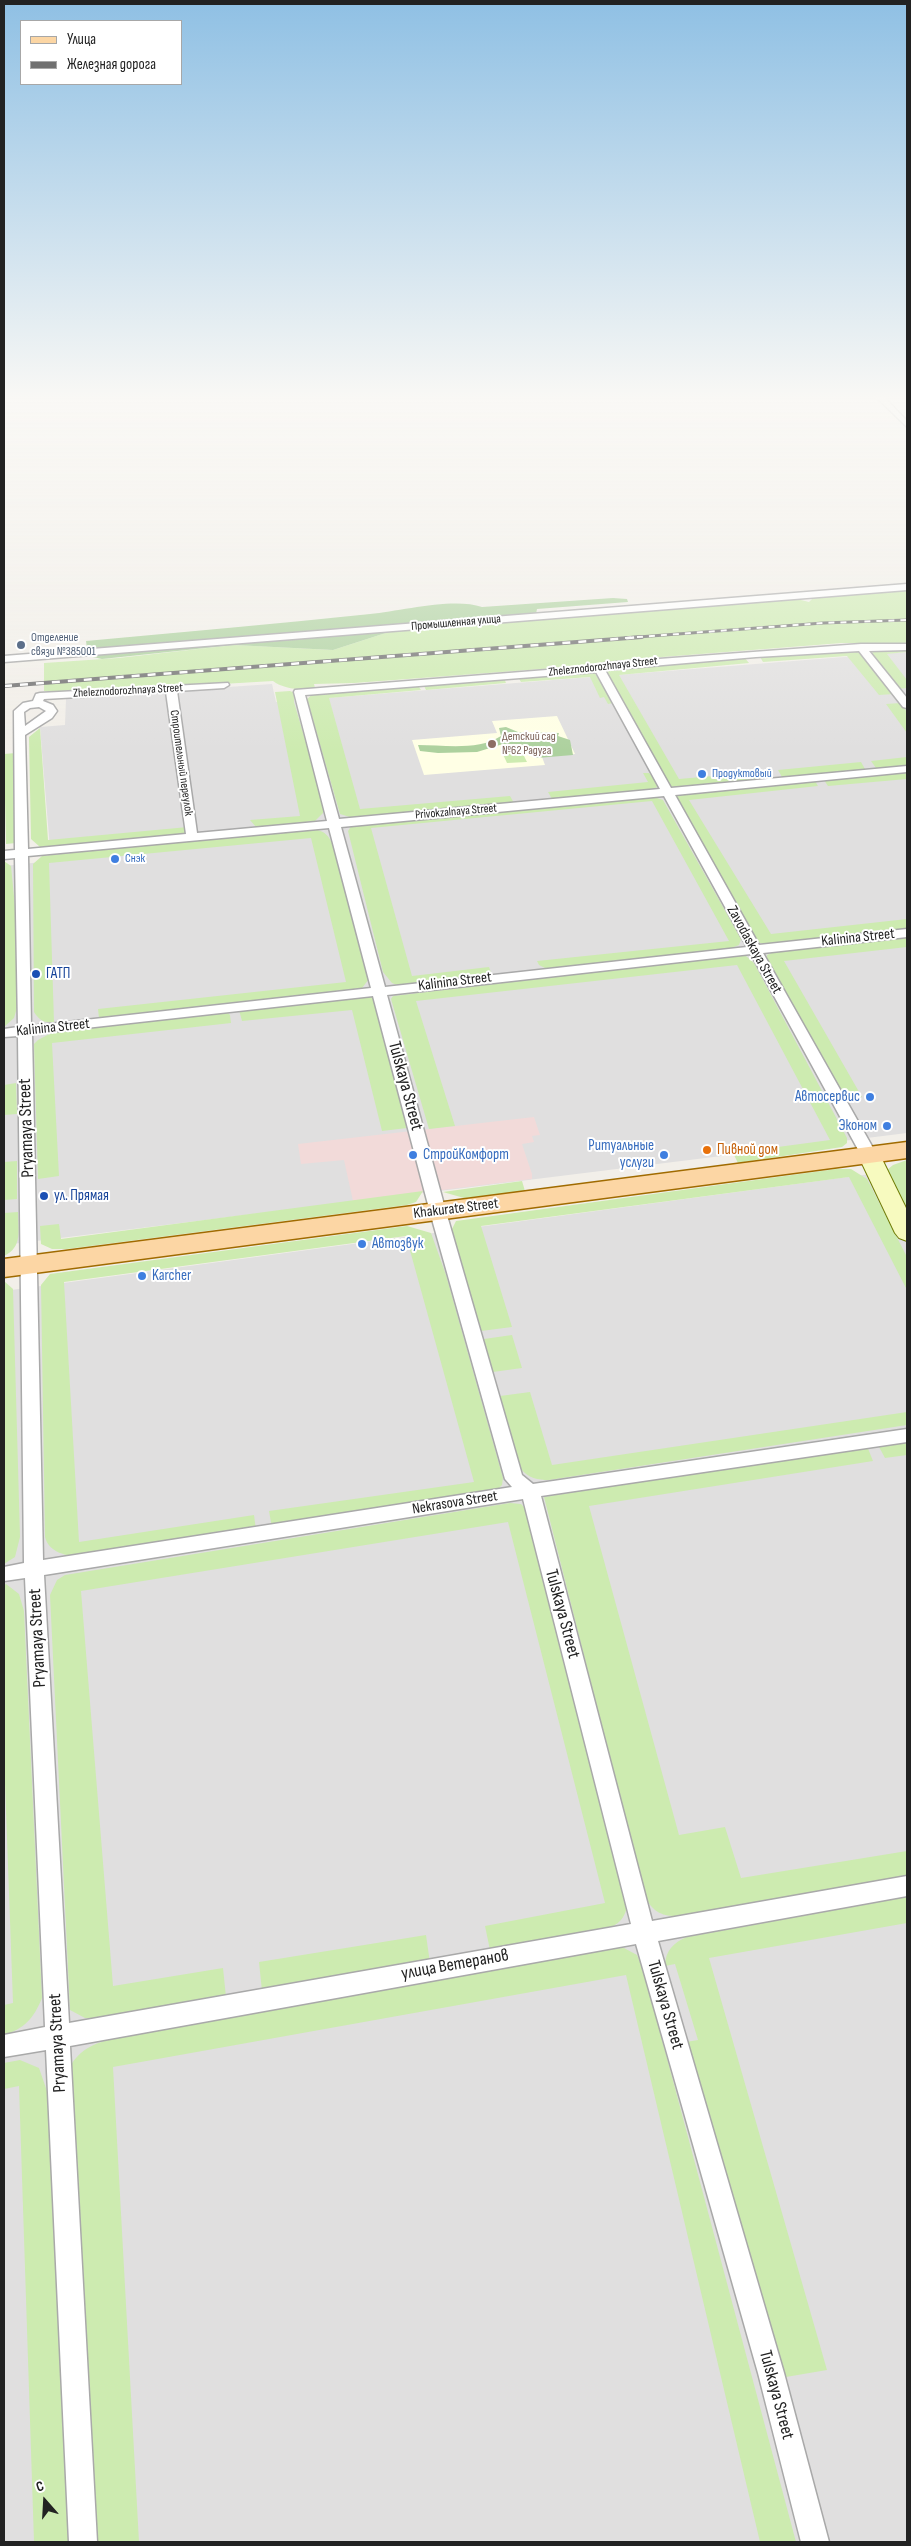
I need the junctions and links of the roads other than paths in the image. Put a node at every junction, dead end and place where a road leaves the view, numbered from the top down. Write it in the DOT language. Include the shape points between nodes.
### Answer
graph roads {
  1 [pos="907,586"];
  2 [pos="861,647"];
  3 [pos="907,647"];
  4 [pos="4,659"];
  5 [pos="599,669"];
  6 [pos="224,685"];
  7 [pos="171,689"];
  8 [pos="299,692"];
  9 [pos="37,704"];
  10 [pos="907,706"];
  11 [pos="21,733"];
  12 [pos="907,769"];
  13 [pos="666,792"];
  14 [pos="336,823"];
  15 [pos="192,837"];
  16 [pos="21,853"];
  17 [pos="4,854"];
  18 [pos="907,933"];
  19 [pos="754,950"];
  20 [pos="379,991"];
  21 [pos="26,1031"];
  22 [pos="4,1033"];
  23 [pos="907,1150"];
  24 [pos="869,1155"];
  25 [pos="438,1212"];
  26 [pos="907,1233"];
  27 [pos="30,1265"];
  28 [pos="4,1268"];
  29 [pos="907,1435"];
  30 [pos="530,1491"];
  31 [pos="34,1569"];
  32 [pos="4,1574"];
  33 [pos="907,1886"];
  34 [pos="644,1932"];
  35 [pos="58,2036"];
  36 [pos="4,2046"];
  37 [pos="84,2542"];
  38 [pos="815,2542"];
  1 -- 4 [label="street, Промышленная улица"];
  2 -- 3 [label="street, Zheleznodorozhnaya Street"];
  2 -- 5 [label="street, Zheleznodorozhnaya Street"];
  2 -- 10 [label="street"];
  5 -- 8 [label="street, Zheleznodorozhnaya Street"];
  5 -- 13 [label="street, Zavodaskaya Street"];
  6 -- 7 [label="street, Zheleznodorozhnaya Street"];
  7 -- 9 [label="street, Zheleznodorozhnaya Street" via="40,696"];
  7 -- 15 [label="street, Строительный переулок"];
  8 -- 14 [label="street, Tulskaya Street"];
  9 -- 11 [label="street, Pryamaya Street" via="19,711"];
  9 -- 11 [label="street" via="49,706 52,711"];
  11 -- 16 [label="street, Pryamaya Street"];
  12 -- 13 [label="street, Privokzalnaya Street"];
  13 -- 14 [label="street, Privokzalnaya Street"];
  13 -- 19 [label="street, Zavodaskaya Street"];
  14 -- 15 [label="street, Privokzalnaya Street"];
  14 -- 20 [label="street, Tulskaya Street"];
  15 -- 16 [label="street, Privokzalnaya Street"];
  16 -- 17 [label="street, Privokzalnaya Street"];
  16 -- 21 [label="street, Pryamaya Street"];
  18 -- 19 [label="street, Kalinina Street"];
  19 -- 20 [label="street, Kalinina Street"];
  19 -- 24 [label="street, Zavodaskaya Street"];
  20 -- 21 [label="street, Kalinina Street"];
  20 -- 25 [label="street, Tulskaya Street"];
  21 -- 22 [label="street, Kalinina Street"];
  21 -- 27 [label="street, Pryamaya Street"];
  23 -- 24 [label="main road, Khakurate Street"];
  24 -- 25 [label="main road, Khakurate Street"];
  24 -- 26 [label="main road, Zavodaskaya Street"];
  25 -- 27 [label="main road, Khakurate Street"];
  25 -- 30 [label="street, Tulskaya Street" via="514,1478"];
  27 -- 28 [label="main road, Khakurate Street"];
  27 -- 31 [label="street, Pryamaya Street"];
  29 -- 30 [label="street, Nekrasova Street"];
  30 -- 31 [label="street, Nekrasova Street"];
  30 -- 34 [label="street, Tulskaya Street"];
  31 -- 32 [label="street, Nekrasova Street"];
  31 -- 35 [label="street, Pryamaya Street"];
  33 -- 34 [label="street, улица Ветеранов"];
  34 -- 35 [label="street, улица Ветеранов"];
  34 -- 38 [label="street, Tulskaya Street" via="771,2373"];
  35 -- 36 [label="street, улица Ветеранов"];
  35 -- 37 [label="street, Pryamaya Street"];
}
